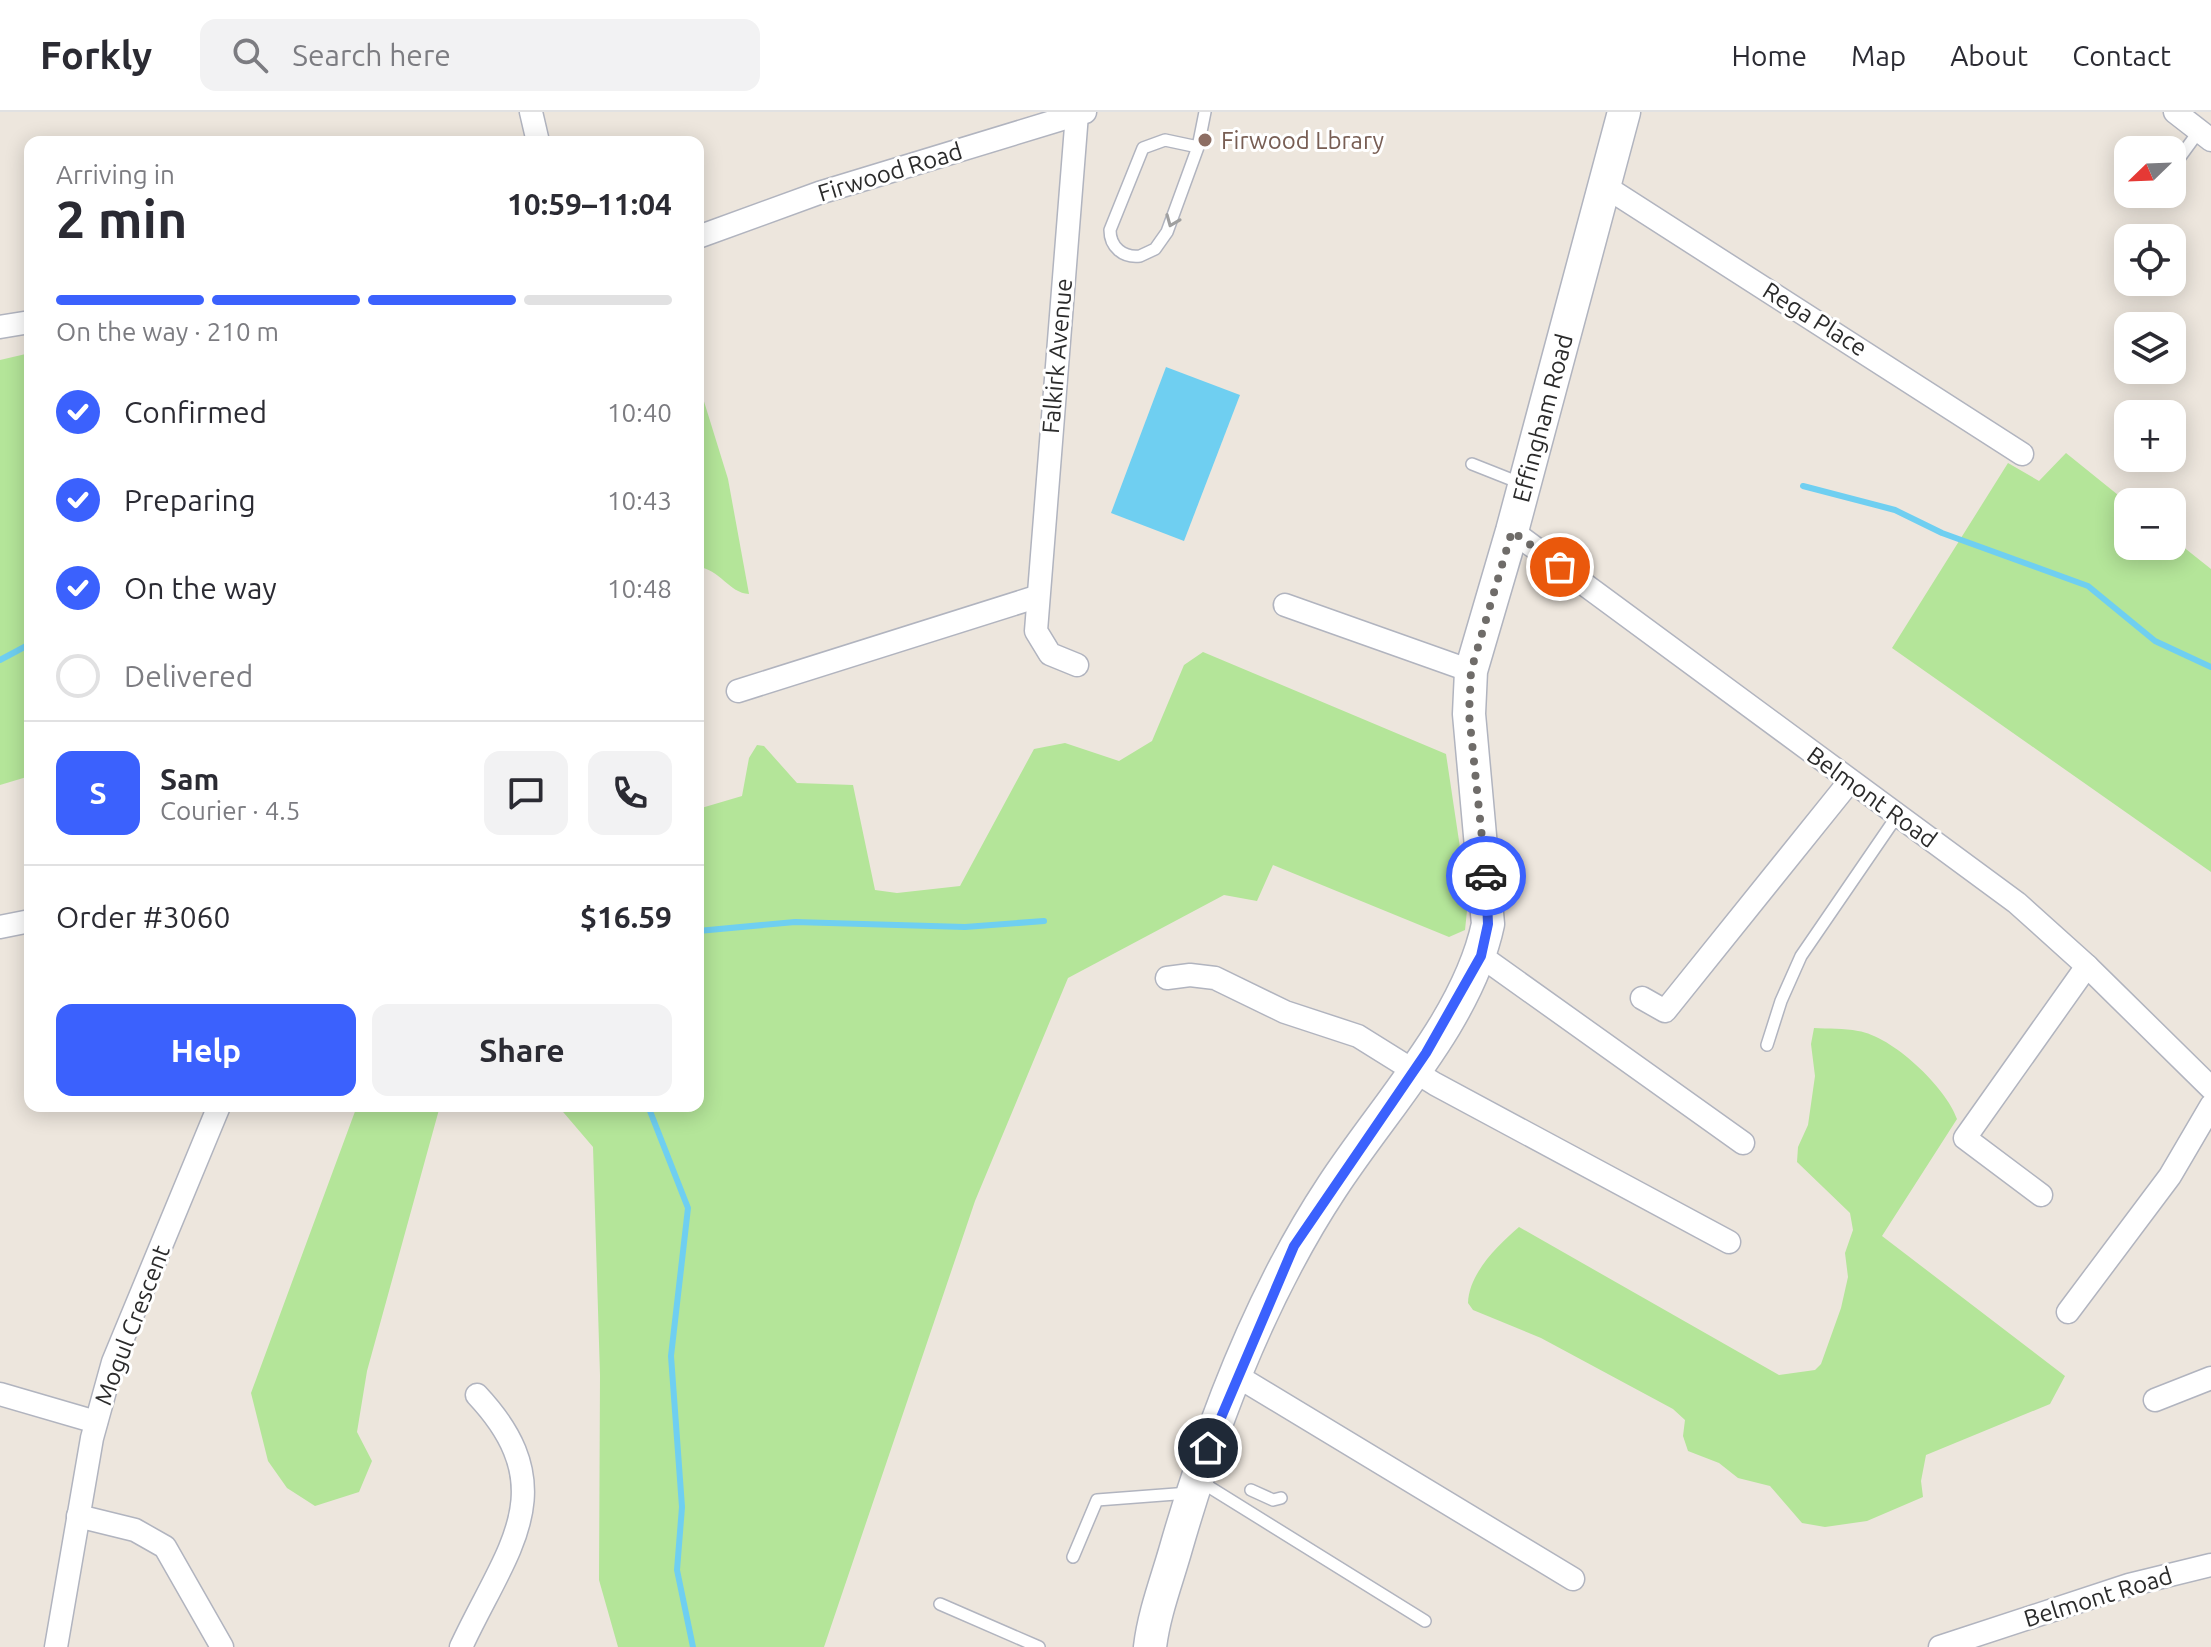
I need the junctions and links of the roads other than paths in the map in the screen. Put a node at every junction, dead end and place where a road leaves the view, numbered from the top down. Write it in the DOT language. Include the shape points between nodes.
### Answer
graph roads {
  1 [pos="531,112"];
  2 [pos="1205,112"];
  3 [pos="1624,112"];
  4 [pos="2175,112"];
  5 [pos="1081,113"];
  6 [pos="537,136"];
  7 [pos="2205,136"];
  8 [pos="1198,147"];
  9 [pos="2186,154"];
  10 [pos="1606,187"];
  11 [pos="704,235"];
  12 [pos="24,323"];
  13 [pos="0,327"];
  14 [pos="2022,454"];
  15 [pos="1472,464"];
  16 [pos="1525,484"];
  17 [pos="1512,531"];
  18 [pos="1036,597"];
  19 [pos="1285,605"];
  20 [pos="1077,665"];
  21 [pos="1471,671"];
  22 [pos="738,691"];
  23 [pos="1850,781"];
  24 [pos="1897,816"];
  25 [pos="24,922"];
  26 [pos="0,927"];
  27 [pos="1481,956"];
  28 [pos="2087,966"];
  29 [pos="1167,978"];
  30 [pos="1642,998"];
  31 [pos="1767,1045"];
  32 [pos="1413,1070"];
  33 [pos="2211,1088"];
  34 [pos="2211,1106"];
  35 [pos="217,1112"];
  36 [pos="1743,1143"];
  37 [pos="2041,1195"];
  38 [pos="1729,1242"];
  39 [pos="2068,1312"];
  40 [pos="1237,1376"];
  41 [pos="2211,1378"];
  42 [pos="0,1394"];
  43 [pos="477,1395"];
  44 [pos="2155,1400"];
  45 [pos="96,1422"];
  46 [pos="1194,1486"];
  47 [pos="1251,1490"];
  48 [pos="1281,1498"];
  49 [pos="78,1516"];
  50 [pos="1073,1557"];
  51 [pos="2211,1565"];
  52 [pos="1573,1579"];
  53 [pos="940,1604"];
  54 [pos="1425,1621"];
  55 [pos="56,1647"];
  56 [pos="222,1647"];
  57 [pos="461,1647"];
  58 [pos="1039,1647"];
  59 [pos="1150,1647"];
  60 [pos="1940,1647"];
  1 -- 6 [label="street"];
  2 -- 8 [label="lane"];
  3 -- 10 [label="street, Effingham Road"];
  4 -- 7 [label="street"];
  5 -- 11 [label="street, Firwood Road" via="819,193"];
  5 -- 18 [label="street, Falkirk Avenue"];
  7 -- 9 [label="lane"];
  8 -- 8 [label="lane, one-way" via="1160,244 1140,256 1120,252 1112,245 1110,230 1143,148 1165,140"];
  10 -- 14 [label="street, Rega Place"];
  10 -- 16 [label="street, Effingham Road"];
  12 -- 13 [label="street"];
  15 -- 16 [label="lane"];
  16 -- 17 [label="street, Effingham Road"];
  17 -- 21 [label="street, Effingham Road"];
  17 -- 23 [label="street, Belmont Road"];
  18 -- 20 [label="street, Falkirk Avenue" via="1036,631 1042,647"];
  18 -- 22 [label="street"];
  19 -- 21 [label="street"];
  21 -- 27 [label="street, Effingham Road" via="1469,714 1488,924"];
  23 -- 24 [label="street, Belmont Road"];
  23 -- 30 [label="street" via="1665,1011"];
  24 -- 28 [label="street, Belmont Road" via="2017,903"];
  24 -- 31 [label="lane" via="1801,956"];
  25 -- 26 [label="street"];
  27 -- 32 [label="street, Effingham Road"];
  27 -- 36 [label="street"];
  28 -- 33 [label="street, Belmont Road"];
  28 -- 37 [label="street" via="1965,1138"];
  29 -- 32 [label="street" via="1215,978 1285,1012 1358,1036"];
  32 -- 38 [label="street"];
  32 -- 40 [label="street, Effingham Road" via="1294,1246"];
  34 -- 39 [label="street" via="2170,1176"];
  35 -- 45 [label="street, Mogul Crescent" via="113,1362"];
  40 -- 46 [label="street, Effingham Road"];
  40 -- 52 [label="street"];
  41 -- 44 [label="street"];
  42 -- 45 [label="street"];
  43 -- 57 [label="street" via="509,1435 525,1487 510,1546"];
  45 -- 49 [label="street, Mogul Crescent"];
  46 -- 50 [label="lane" via="1097,1500"];
  46 -- 54 [label="lane"];
  46 -- 59 [label="street, Effingham Road"];
  47 -- 48 [label="lane"];
  49 -- 55 [label="street, Mogul Crescent"];
  49 -- 56 [label="street" via="135,1530 165,1547"];
  51 -- 60 [label="street, Belmont Road" via="2129,1585"];
  53 -- 58 [label="lane"];
}
